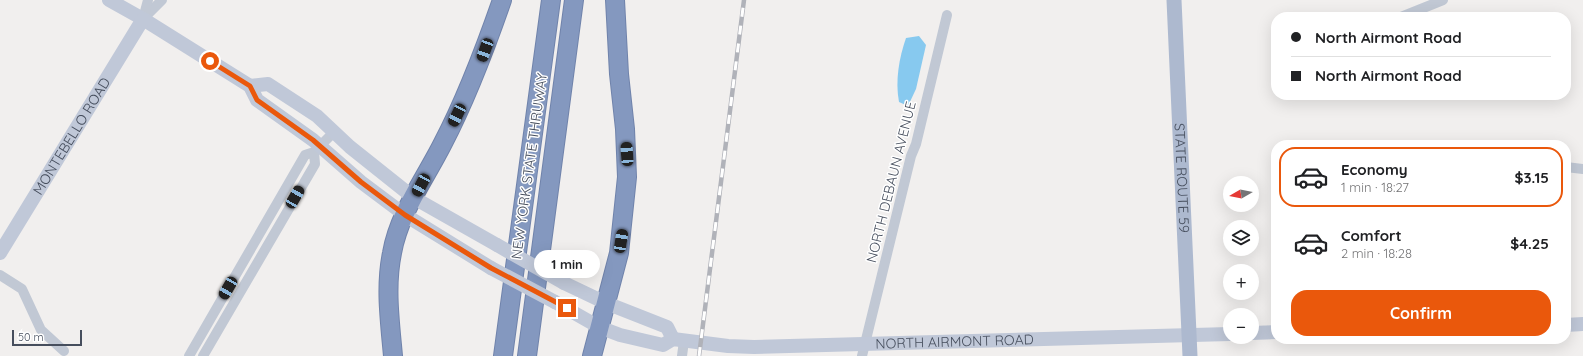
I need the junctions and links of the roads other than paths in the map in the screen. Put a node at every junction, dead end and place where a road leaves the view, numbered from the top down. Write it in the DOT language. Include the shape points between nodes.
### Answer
graph roads {
  1 [pos="109,0"];
  2 [pos="148,0"];
  3 [pos="162,0"];
  4 [pos="502,0"];
  5 [pos="551,0"];
  6 [pos="574,0"];
  7 [pos="615,0"];
  8 [pos="1174,0"];
  9 [pos="1443,0"];
  10 [pos="1413,12"];
  11 [pos="947,15"];
  12 [pos="143,19"];
  13 [pos="250,86"];
  14 [pos="334,132"];
  15 [pos="317,149"];
  16 [pos="1571,168"];
  17 [pos="1583,169"];
  18 [pos="414,198"];
  19 [pos="405,215"];
  20 [pos="0,253"];
  21 [pos="0,275"];
  22 [pos="606,302"];
  23 [pos="1583,324"];
  24 [pos="1571,325"];
  25 [pos="599,326"];
  26 [pos="1271,332"];
  27 [pos="1259,333"];
  28 [pos="1223,334"];
  29 [pos="1189,336"];
  30 [pos="678,340"];
  31 [pos="863,350"];
  32 [pos="64,351"];
  33 [pos="189,356"];
  34 [pos="203,356"];
  35 [pos="393,356"];
  36 [pos="503,356"];
  37 [pos="527,356"];
  38 [pos="592,356"];
  39 [pos="682,356"];
  40 [pos="1190,356"];
  1 -- 12 [label="street, NORTH AIRMONT ROAD"];
  2 -- 12 [label="street"];
  3 -- 12 [label="street"];
  4 -- 18 [label="highway" via="470,87"];
  5 -- 36 [label="highway, NEW YORK STATE THRUWAY"];
  6 -- 37 [label="highway, NEW YORK STATE THRUWAY"];
  7 -- 22 [label="highway" via="627,177 620,247"];
  8 -- 29 [label="main road, STATE ROUTE 59"];
  9 -- 10 [label="street"];
  11 -- 31 [label="street, NORTH DEBAUN AVENUE"];
  12 -- 13 [label="street, NORTH AIRMONT ROAD"];
  12 -- 20 [label="street, MONTEBELLO ROAD"];
  13 -- 14 [label="street" via="268,84 317,116"];
  13 -- 15 [label="street, NORTH AIRMONT ROAD" via="257,100 313,140"];
  14 -- 15 [label="street"];
  14 -- 18 [label="street"];
  15 -- 19 [label="street, NORTH AIRMONT ROAD"];
  15 -- 33 [label="street" via="305,155"];
  15 -- 34 [label="street" via="315,164"];
  16 -- 17 [label="street"];
  18 -- 19 [label="highway"];
  18 -- 22 [label="street, bridge" via="564,284"];
  19 -- 25 [label="street, NORTH AIRMONT ROAD, bridge" via="491,268"];
  19 -- 35 [label="highway" via="396,234 389,269"];
  21 -- 32 [label="street" via="22,289 41,330"];
  22 -- 25 [label="highway"];
  22 -- 30 [label="street" via="667,327"];
  23 -- 24 [label="street"];
  25 -- 30 [label="street, NORTH AIRMONT ROAD" via="620,335 664,345"];
  25 -- 38 [label="highway"];
  26 -- 27 [label="street"];
  28 -- 29 [label="street, NORTH AIRMONT ROAD"];
  29 -- 31 [label="street, NORTH AIRMONT ROAD"];
  29 -- 40 [label="main road, STATE ROUTE 59"];
  30 -- 31 [label="street, NORTH AIRMONT ROAD" via="728,346"];
  30 -- 39 [label="street"];
}
